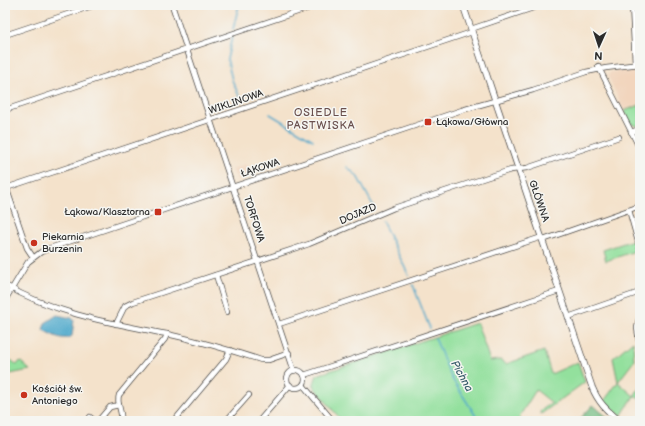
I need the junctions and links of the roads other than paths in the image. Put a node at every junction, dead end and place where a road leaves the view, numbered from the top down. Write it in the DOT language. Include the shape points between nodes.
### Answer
graph roads {
  1 [pos="95,5"];
  2 [pos="172,5"];
  3 [pos="318,5"];
  4 [pos="463,5"];
  5 [pos="542,5"];
  6 [pos="632,5"];
  7 [pos="471,31"];
  8 [pos="5,35"];
  9 [pos="187,49"];
  10 [pos="638,64"];
  11 [pos="599,68"];
  12 [pos="495,101"];
  13 [pos="5,110"];
  14 [pos="211,120"];
  15 [pos="640,129"];
  16 [pos="632,132"];
  17 [pos="619,137"];
  18 [pos="640,149"];
  19 [pos="518,169"];
  20 [pos="234,187"];
  21 [pos="6,188"];
  22 [pos="640,206"];
  23 [pos="629,210"];
  24 [pos="542,239"];
  25 [pos="640,249"];
  26 [pos="33,257"];
  27 [pos="258,261"];
  28 [pos="216,275"];
  29 [pos="5,285"];
  30 [pos="12,289"];
  31 [pos="559,291"];
  32 [pos="640,292"];
  33 [pos="5,300"];
  34 [pos="227,312"];
  35 [pos="640,314"];
  36 [pos="568,317"];
  37 [pos="116,324"];
  38 [pos="279,324"];
  39 [pos="167,334"];
  40 [pos="640,349"];
  41 [pos="230,350"];
  42 [pos="289,353"];
  43 [pos="294,371"];
  44 [pos="304,375"];
  45 [pos="290,385"];
  46 [pos="303,385"];
  47 [pos="249,395"];
  48 [pos="119,404"];
  49 [pos="90,417"];
  50 [pos="95,421"];
  51 [pos="98,421"];
  52 [pos="120,421"];
  53 [pos="174,421"];
  54 [pos="226,421"];
  55 [pos="259,421"];
  56 [pos="333,421"];
  57 [pos="620,421"];
  1 -- 8 [label="street"];
  2 -- 9 [label="street, TORFOWA"];
  3 -- 9 [label="street"];
  4 -- 7 [label="street, GŁÓWNA"];
  5 -- 7 [label="street, WIKLINOWA"];
  6 -- 10 [label="street"];
  7 -- 12 [label="street, GŁÓWNA"];
  7 -- 14 [label="street, WIKLINOWA"];
  9 -- 13 [label="street"];
  9 -- 14 [label="street, TORFOWA"];
  10 -- 11 [label="street, ŁĄKOWA"];
  11 -- 12 [label="street, ŁĄKOWA"];
  11 -- 16 [label="street"];
  12 -- 19 [label="street, GŁÓWNA"];
  12 -- 20 [label="street, ŁĄKOWA"];
  14 -- 20 [label="street, TORFOWA"];
  14 -- 21 [label="street, WIKLINOWA"];
  15 -- 16 [label="street"];
  16 -- 18 [label="street"];
  17 -- 19 [label="street, DOJAZD"];
  19 -- 24 [label="street, GŁÓWNA"];
  19 -- 27 [label="street, DOJAZD" via="394,208 309,244"];
  20 -- 26 [label="street, ŁĄKOWA" via="50,248"];
  20 -- 27 [label="street, TORFOWA"];
  21 -- 26 [label="street" via="27,248"];
  22 -- 23 [label="street"];
  23 -- 24 [label="street"];
  23 -- 25 [label="street"];
  24 -- 31 [label="street, GŁÓWNA"];
  24 -- 38 [label="street"];
  26 -- 30 [label="street"];
  27 -- 28 [label="street, DOJAZD"];
  27 -- 38 [label="street, TORFOWA"];
  28 -- 34 [label="street"];
  28 -- 37 [label="street, DOJAZD" via="128,304 122,310"];
  29 -- 30 [label="street"];
  30 -- 33 [label="street"];
  30 -- 37 [label="street" via="53,307"];
  31 -- 36 [label="street, GŁÓWNA"];
  31 -- 44 [label="street"];
  32 -- 36 [label="street"];
  35 -- 40 [label="street" via="637,328"];
  36 -- 57 [label="street, GŁÓWNA" via="592,387 600,403"];
  37 -- 39 [label="street"];
  38 -- 42 [label="street, TORFOWA"];
  39 -- 41 [label="street"];
  39 -- 48 [label="street" via="119,395"];
  41 -- 42 [label="street" via="266,361"];
  41 -- 53 [label="street"];
  42 -- 43 [label="street, TORFOWA"];
  43 -- 44 [label="street" via="300,371"];
  43 -- 45 [label="street" via="288,375"];
  44 -- 46 [label="street"];
  45 -- 46 [label="street" via="295,388"];
  45 -- 55 [label="street"];
  46 -- 56 [label="street"];
  47 -- 54 [label="street"];
  48 -- 51 [label="street" via="110,407"];
  48 -- 52 [label="street" via="122,414"];
  49 -- 50 [label="street"];
}
